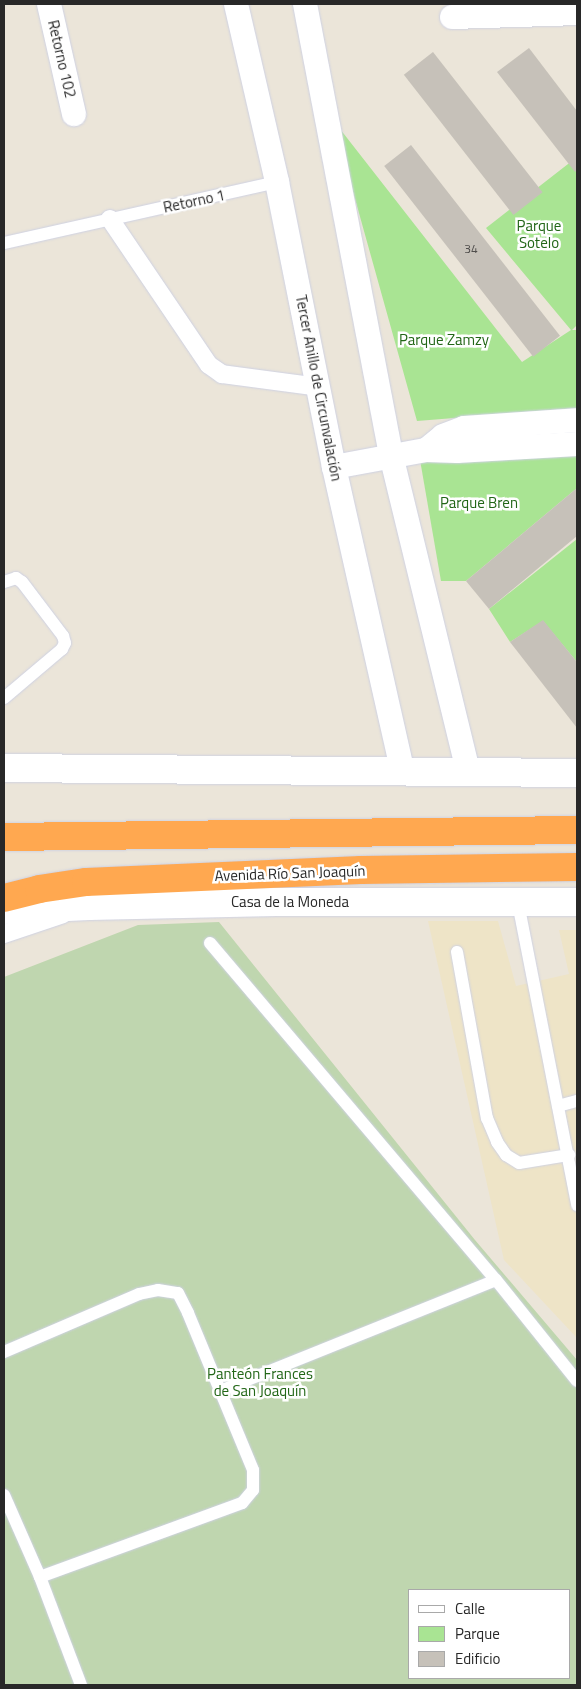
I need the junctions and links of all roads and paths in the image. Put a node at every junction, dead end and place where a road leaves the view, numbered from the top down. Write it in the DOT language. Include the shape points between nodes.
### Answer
graph roads {
  1 [pos="49,4"];
  2 [pos="236,4"];
  3 [pos="305,4"];
  4 [pos="577,13"];
  5 [pos="452,17"];
  6 [pos="74,114"];
  7 [pos="277,182"];
  8 [pos="110,219"];
  9 [pos="4,243"];
  10 [pos="319,387"];
  11 [pos="577,420"];
  12 [pos="577,444"];
  13 [pos="426,450"];
  14 [pos="391,455"];
  15 [pos="334,467"];
  16 [pos="4,582"];
  17 [pos="4,698"];
  18 [pos="4,768"];
  19 [pos="468,771"];
  20 [pos="403,772"];
  21 [pos="577,773"];
  22 [pos="577,830"];
  23 [pos="4,837"];
  24 [pos="577,867"];
  25 [pos="4,898"];
  26 [pos="577,902"];
  27 [pos="518,903"];
  28 [pos="89,906"];
  29 [pos="4,910"];
  30 [pos="4,934"];
  31 [pos="210,943"];
  32 [pos="456,952"];
  33 [pos="577,1101"];
  34 [pos="558,1106"];
  35 [pos="569,1155"];
  36 [pos="577,1205"];
  37 [pos="496,1280"];
  38 [pos="4,1352"];
  39 [pos="577,1381"];
  40 [pos="220,1392"];
  41 [pos="4,1495"];
  42 [pos="40,1577"];
  43 [pos="81,1685"];
  1 -- 6 [label="street, Retorno 102"];
  2 -- 7 [label="street, Tercer Anillo de Circunvalación"];
  3 -- 14 [label="street"];
  4 -- 5 [label="street"];
  7 -- 8 [label="lane, Retorno 1"];
  7 -- 10 [label="street, Tercer Anillo de Circunvalación"];
  8 -- 9 [label="lane, Retorno 1"];
  8 -- 10 [label="street" via="208,365 222,374"];
  10 -- 15 [label="street, Tercer Anillo de Circunvalación"];
  11 -- 13 [label="street" via="464,428 443,436"];
  12 -- 13 [label="street"];
  13 -- 14 [label="street"];
  14 -- 15 [label="street"];
  14 -- 19 [label="street"];
  15 -- 20 [label="street, Tercer Anillo de Circunvalación"];
  16 -- 17 [label="lane" via="16,578 22,582 64,636 65,643"];
  18 -- 20 [label="main road"];
  19 -- 20 [label="main road"];
  19 -- 21 [label="main road"];
  22 -- 23 [label="highway"];
  24 -- 25 [label="highway, Avenida Río San Joaquín" via="361,870 86,882"];
  26 -- 27 [label="main road, Casa de la Moneda"];
  27 -- 28 [label="main road, Casa de la Moneda" via="276,902"];
  27 -- 34 [label="lane"];
  28 -- 29 [label="main road, Casa de la Moneda"];
  28 -- 30 [label="street"];
  31 -- 37 [label="lane"];
  32 -- 35 [label="lane" via="487,1118 497,1142 506,1155 519,1163"];
  33 -- 34 [label="lane"];
  34 -- 35 [label="lane"];
  35 -- 36 [label="lane"];
  37 -- 39 [label="lane"];
  37 -- 40 [label="lane"];
  38 -- 40 [label="lane" via="140,1294 158,1290 178,1293"];
  40 -- 42 [label="lane" via="252,1470 254,1490 242,1504"];
  41 -- 42 [label="lane"];
  42 -- 43 [label="lane"];
}
